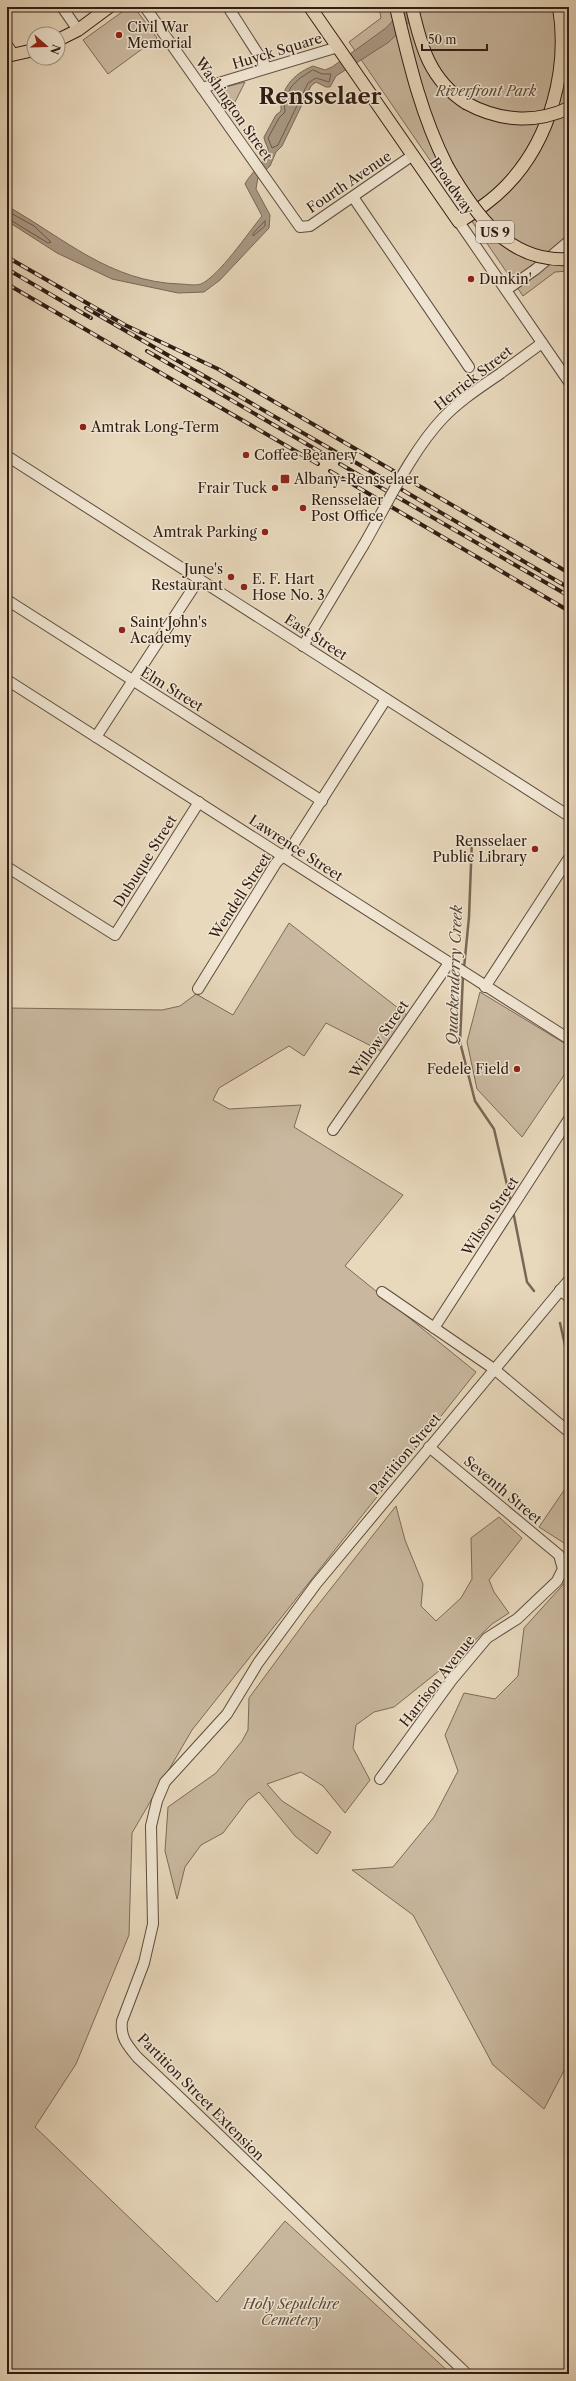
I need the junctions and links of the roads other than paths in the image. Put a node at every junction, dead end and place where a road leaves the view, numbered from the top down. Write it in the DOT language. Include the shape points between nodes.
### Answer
graph roads {
  1 [pos="62,7"];
  2 [pos="109,7"];
  3 [pos="145,7"];
  4 [pos="228,7"];
  5 [pos="310,7"];
  6 [pos="396,7"];
  7 [pos="412,7"];
  8 [pos="559,7"];
  9 [pos="78,30"];
  10 [pos="66,36"];
  11 [pos="339,48"];
  12 [pos="26,51"];
  13 [pos="9,52"];
  14 [pos="267,68"];
  15 [pos="202,88"];
  16 [pos="569,108"];
  17 [pos="413,155"];
  18 [pos="353,197"];
  19 [pos="459,222"];
  20 [pos="300,227"];
  21 [pos="569,241"];
  22 [pos="569,259"];
  23 [pos="506,290"];
  24 [pos="542,343"];
  25 [pos="469,367"];
  26 [pos="569,382"];
  27 [pos="8,460"];
  28 [pos="199,579"];
  29 [pos="7,600"];
  30 [pos="304,646"];
  31 [pos="7,680"];
  32 [pos="133,681"];
  33 [pos="386,699"];
  34 [pos="96,737"];
  35 [pos="322,801"];
  36 [pos="199,802"];
  37 [pos="569,816"];
  38 [pos="283,857"];
  39 [pos="569,858"];
  40 [pos="7,867"];
  41 [pos="452,965"];
  42 [pos="485,987"];
  43 [pos="198,989"];
  44 [pos="569,1039"];
  45 [pos="569,1119"];
  46 [pos="333,1130"];
  47 [pos="569,1280"];
  48 [pos="560,1290"];
  49 [pos="382,1292"];
  50 [pos="569,1298"];
  51 [pos="434,1328"];
  52 [pos="494,1369"];
  53 [pos="569,1432"];
  54 [pos="429,1447"];
  55 [pos="559,1555"];
  56 [pos="267,1650"];
  57 [pos="380,1779"];
  58 [pos="467,2374"];
  1 -- 9 [label="street"];
  2 -- 9 [label="main road"];
  3 -- 15 [label="street, Washington Street"];
  4 -- 14 [label="street"];
  5 -- 11 [label="main road, Broadway"];
  6 -- 22 [label="main road, US 9, bridge" via="424,113 447,166 468,200 487,225 511,245 539,256"];
  7 -- 16 [label="main road, bridge" via="420,43 429,64 448,89 466,103 495,116 519,119 541,117"];
  8 -- 19 [label="main road" via="562,46 559,74 555,95 541,133 525,162 509,183"];
  9 -- 10 [label="main road"];
  11 -- 14 [label="street, Huyck Square"];
  11 -- 17 [label="main road, Broadway"];
  12 -- 13 [label="main road"];
  14 -- 15 [label="street, Huyck Square"];
  15 -- 20 [label="street, Washington Street"];
  17 -- 18 [label="street, Fourth Avenue"];
  17 -- 19 [label="main road, Broadway"];
  18 -- 20 [label="street, Fourth Avenue" via="310,226"];
  18 -- 25 [label="street"];
  19 -- 23 [label="street, Broadway"];
  21 -- 23 [label="street"];
  23 -- 24 [label="street, Broadway"];
  24 -- 26 [label="street, Broadway"];
  24 -- 30 [label="street, Herrick Street, bridge" via="459,403 434,428 420,447"];
  27 -- 28 [label="street, East Street"];
  28 -- 30 [label="street, East Street"];
  28 -- 32 [label="street"];
  29 -- 32 [label="street, Elm Street"];
  30 -- 33 [label="street, East Street"];
  31 -- 34 [label="street, Lawrence Street"];
  32 -- 34 [label="street"];
  32 -- 35 [label="street, Elm Street"];
  33 -- 35 [label="street, Wendell Street"];
  33 -- 37 [label="street, East Street"];
  34 -- 36 [label="street, Lawrence Street"];
  35 -- 38 [label="street, Wendell Street"];
  36 -- 38 [label="street, Lawrence Street"];
  36 -- 40 [label="street, Dubuque Street" via="115,935"];
  38 -- 41 [label="street, Lawrence Street"];
  38 -- 43 [label="street, Wendell Street" via="276,864"];
  39 -- 42 [label="street"];
  41 -- 42 [label="street, Lawrence Street"];
  41 -- 46 [label="street, Willow Street"];
  42 -- 44 [label="street, Lawrence Street"];
  45 -- 51 [label="street, Wilson Street"];
  47 -- 48 [label="street, Partition Street"];
  48 -- 50 [label="street"];
  48 -- 52 [label="street, Partition Street"];
  49 -- 51 [label="street"];
  51 -- 52 [label="street"];
  52 -- 53 [label="street"];
  52 -- 54 [label="street, Partition Street"];
  54 -- 55 [label="street, Seventh Street"];
  54 -- 56 [label="street, Partition Street" via="316,1584"];
  55 -- 57 [label="street, Harrison Avenue" via="563,1569 557,1581 517,1619 488,1638 451,1682"];
  56 -- 58 [label="street, Partition Street Extension" via="227,1714 164,1782 157,1801 150,1840 153,1924 144,1964 122,2021 121,2032 125,2043 137,2057"];
}
